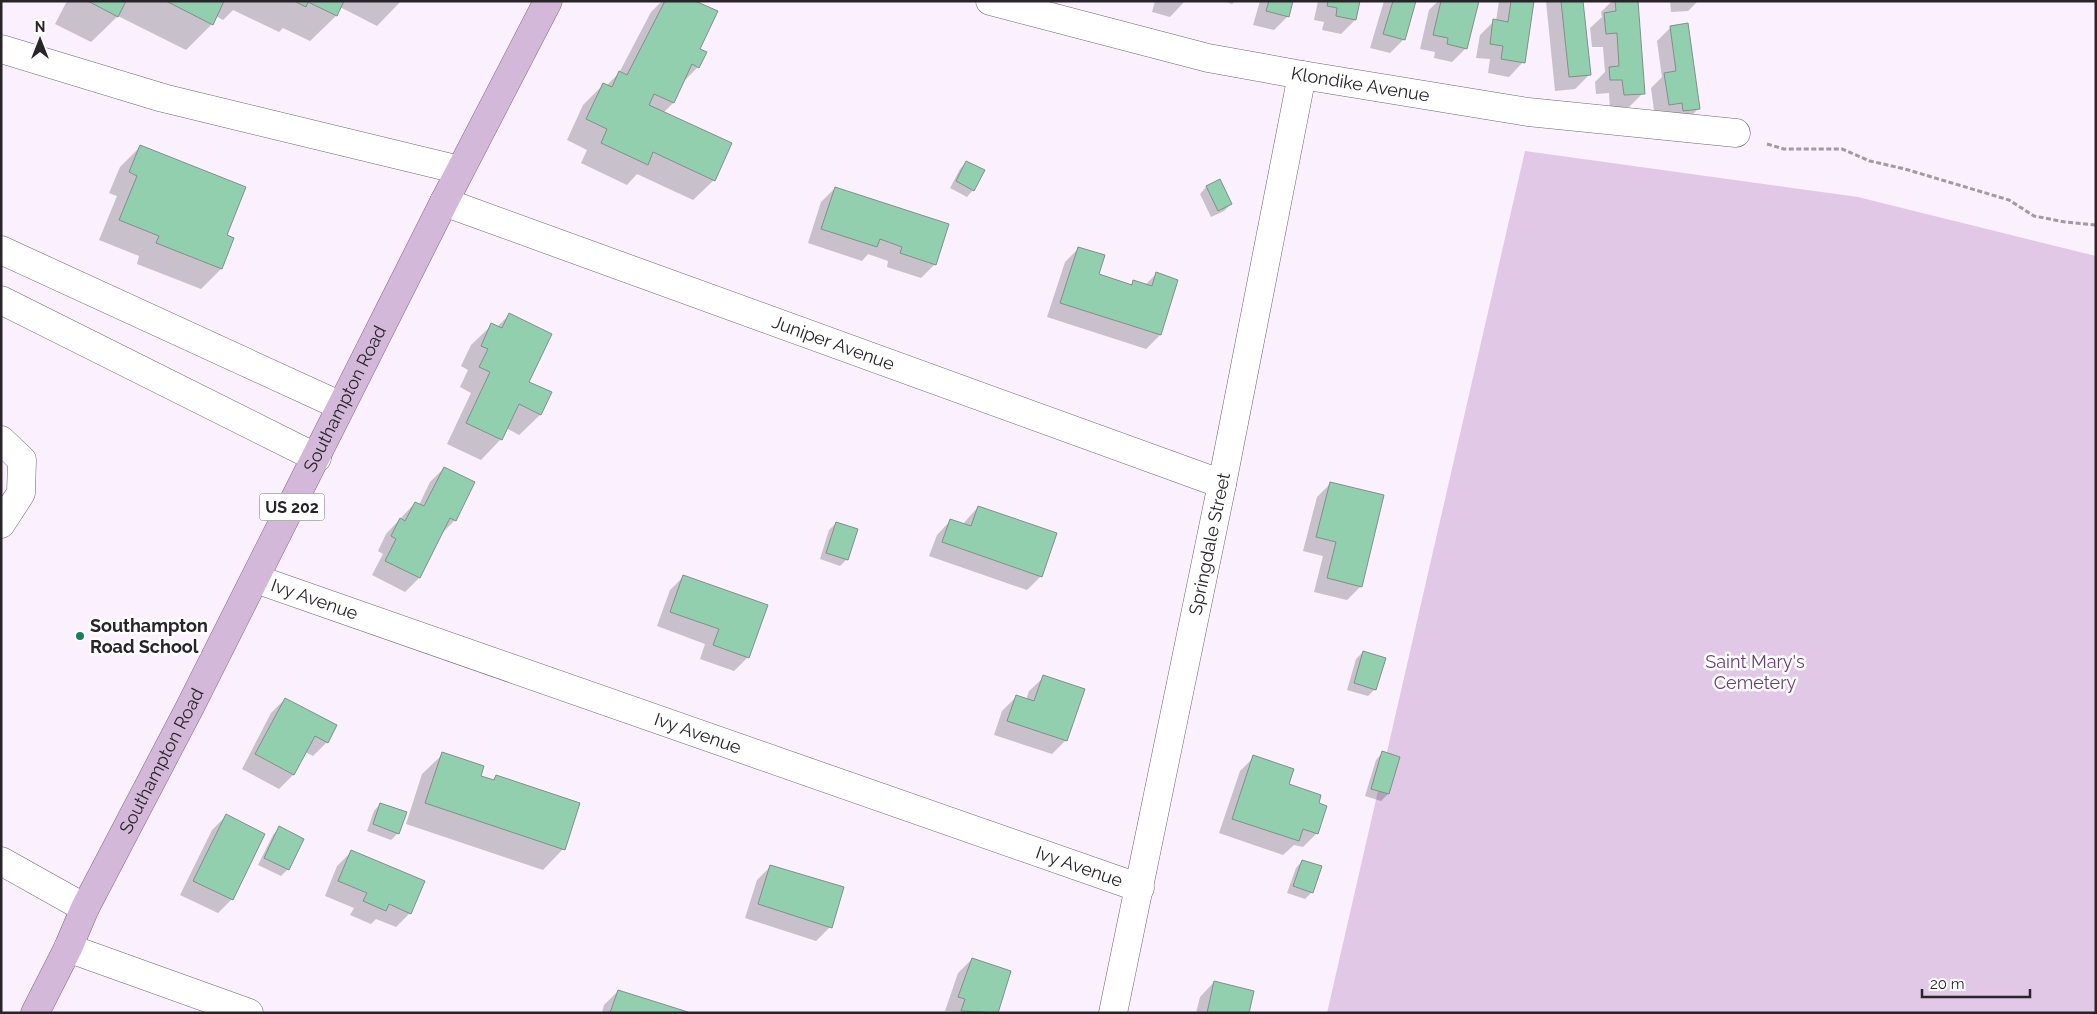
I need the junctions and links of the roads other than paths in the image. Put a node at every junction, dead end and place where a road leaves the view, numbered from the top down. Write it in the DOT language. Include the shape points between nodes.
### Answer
graph roads {
  1 [pos="548,1"];
  2 [pos="990,1"];
  3 [pos="1,49"];
  4 [pos="1302,75"];
  5 [pos="1736,133"];
  6 [pos="460,170"];
  7 [pos="444,202"];
  8 [pos="1,250"];
  9 [pos="1,300"];
  10 [pos="341,406"];
  11 [pos="1,440"];
  12 [pos="317,458"];
  13 [pos="1222,484"];
  14 [pos="1,524"];
  15 [pos="256,579"];
  16 [pos="1,861"];
  17 [pos="1140,888"];
  18 [pos="85,908"];
  19 [pos="68,948"];
  20 [pos="35,1013"];
  21 [pos="248,1013"];
  22 [pos="1113,1013"];
  1 -- 6 [label="main road, Southampton Road / US 202"];
  2 -- 4 [label="street, Klondike Avenue" via="1208,58"];
  3 -- 6 [label="street" via="163,98"];
  4 -- 5 [label="street, Klondike Avenue" via="1528,112"];
  4 -- 13 [label="street, Springdale Street"];
  6 -- 7 [label="main road, Southampton Road / US 202"];
  7 -- 10 [label="main road, Southampton Road / US 202"];
  7 -- 13 [label="street, Juniper Avenue"];
  8 -- 10 [label="street"];
  9 -- 12 [label="street"];
  10 -- 12 [label="main road, Southampton Road / US 202"];
  11 -- 14 [label="street" via="22,460 21,493"];
  12 -- 15 [label="main road, Southampton Road / US 202"];
  13 -- 17 [label="street, Springdale Street"];
  15 -- 17 [label="street, Ivy Avenue"];
  15 -- 18 [label="main road, Southampton Road / US 202"];
  16 -- 18 [label="street"];
  17 -- 22 [label="street, Springdale Street"];
  18 -- 19 [label="main road, Southampton Road / US 202"];
  19 -- 20 [label="main road, Southampton Road / US 202"];
  19 -- 21 [label="street"];
}
